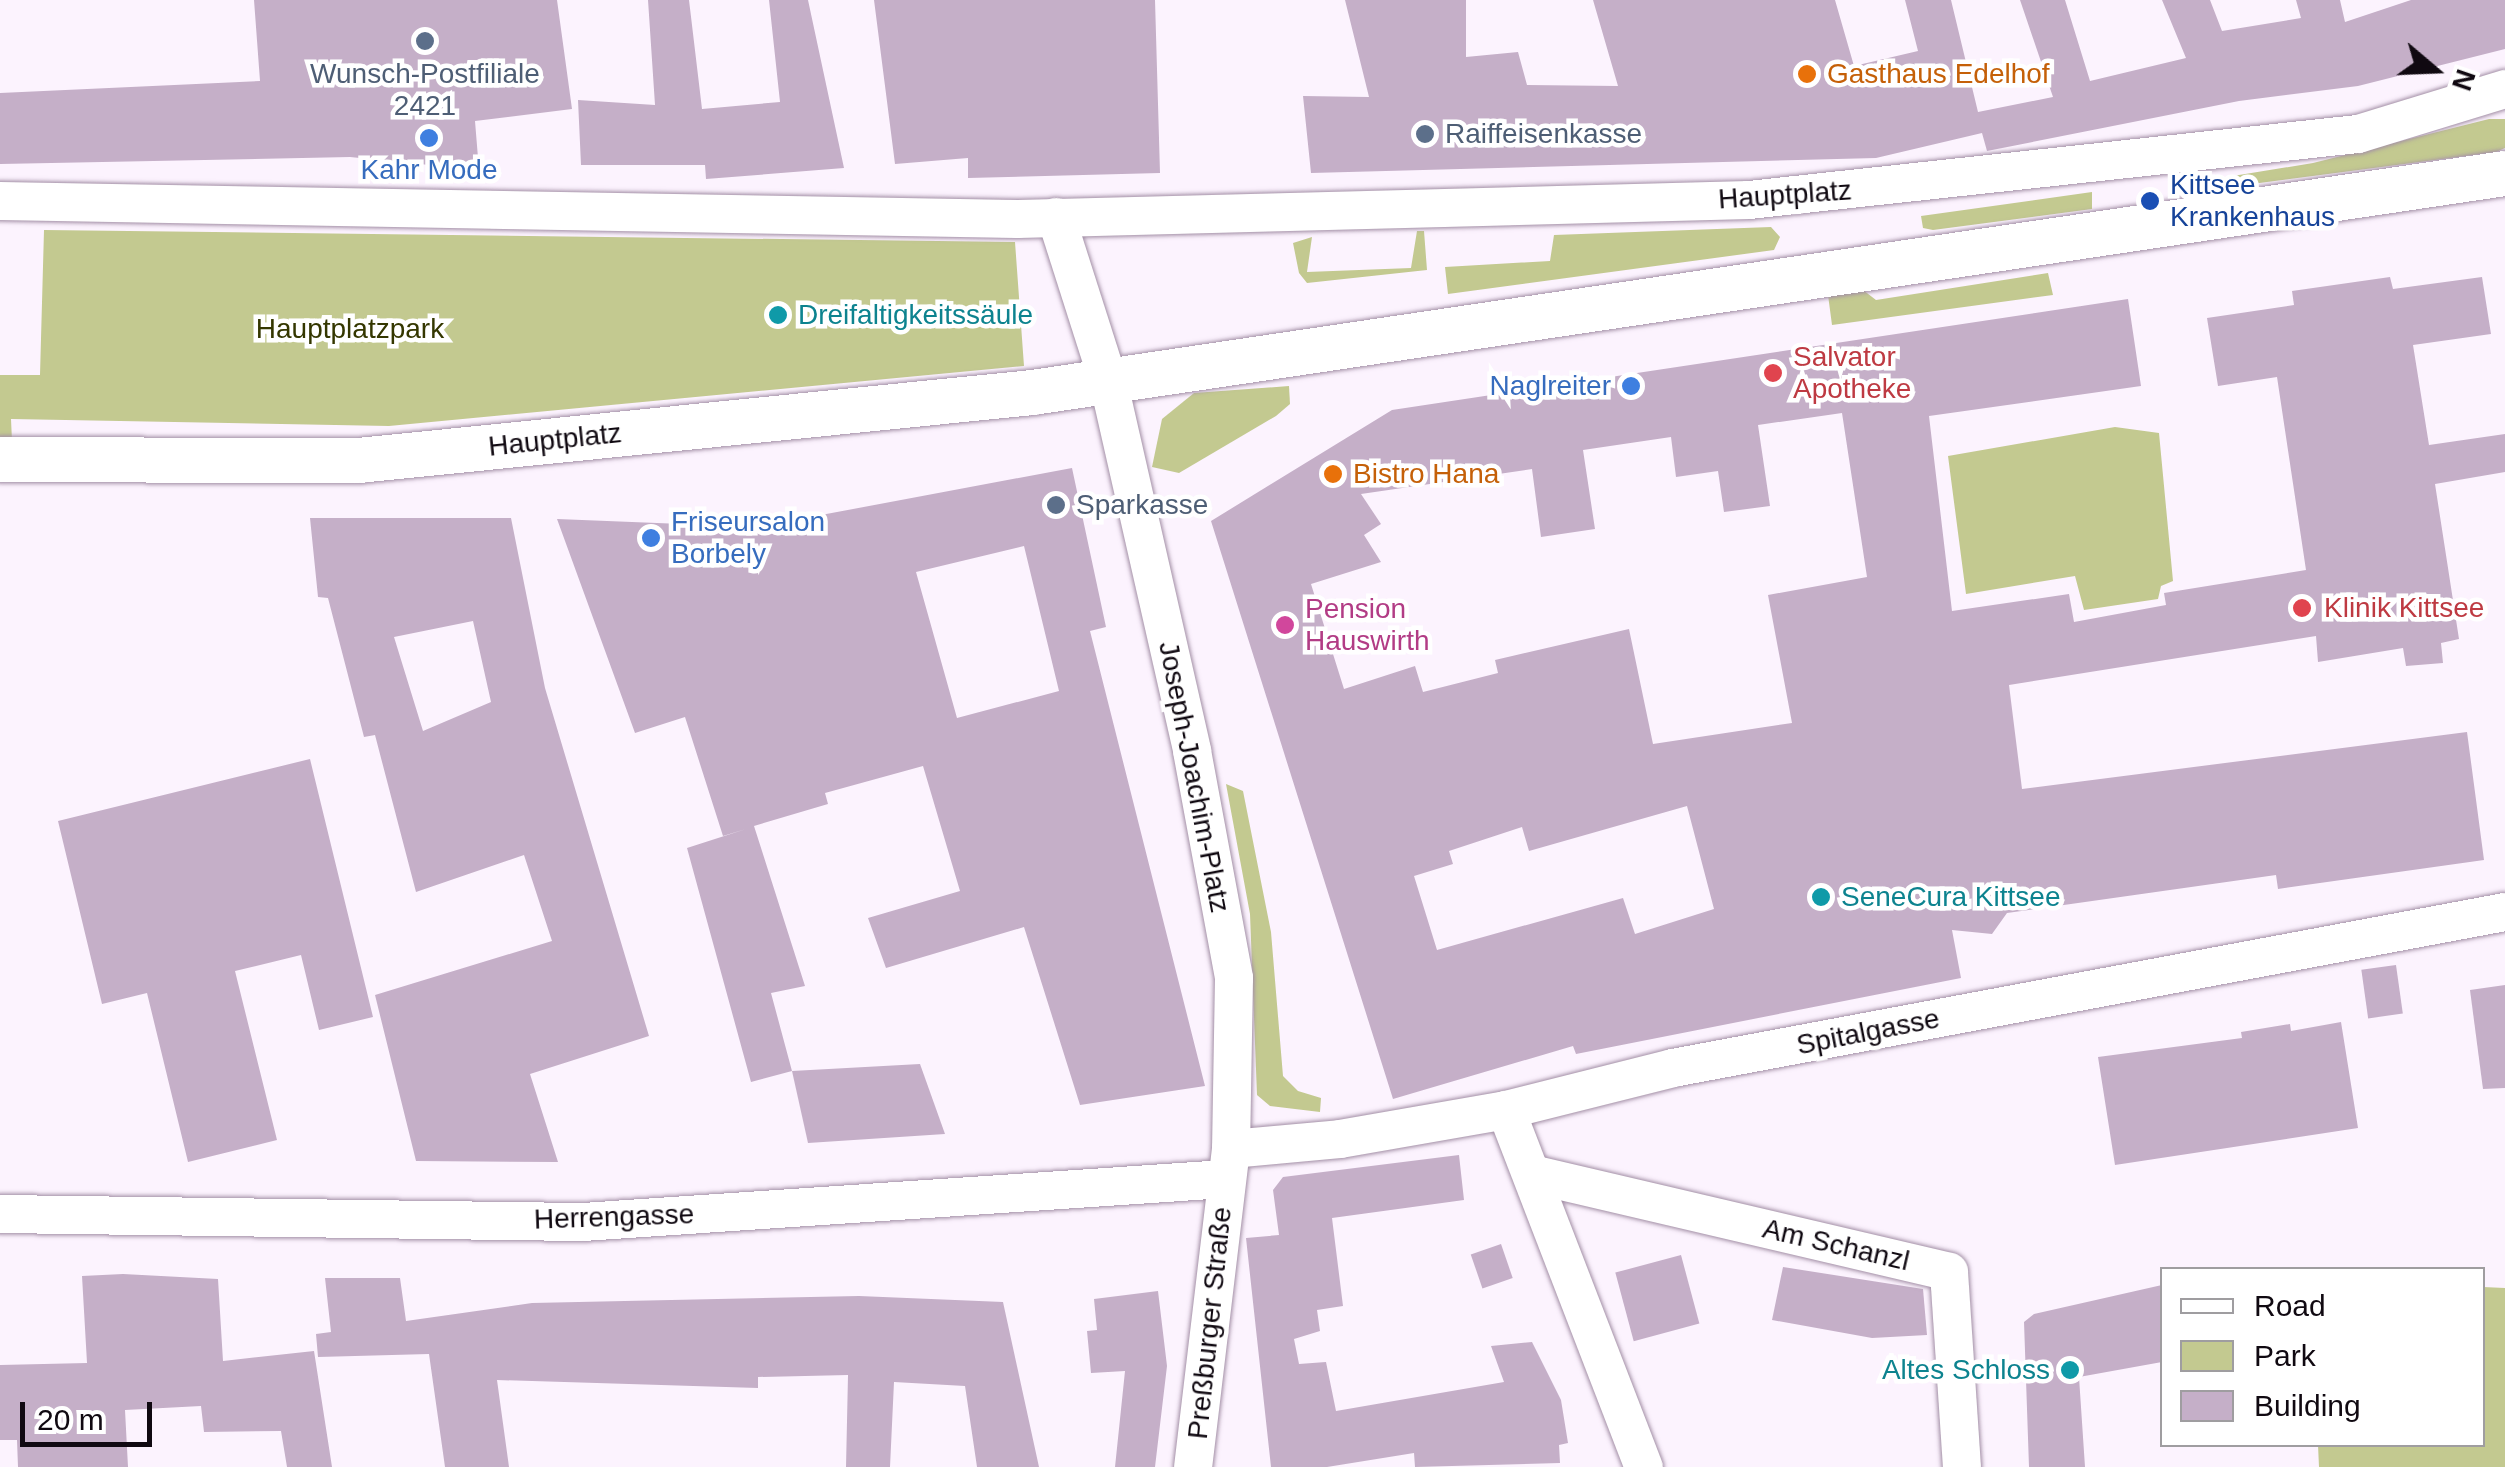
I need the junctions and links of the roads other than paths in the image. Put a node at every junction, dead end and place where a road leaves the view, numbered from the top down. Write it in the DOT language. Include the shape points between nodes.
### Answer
graph roads {
  1 [pos="2505,89"];
  2 [pos="2505,173"];
  3 [pos="0,202"];
  4 [pos="1056,217"];
  5 [pos="1108,380"];
  6 [pos="0,458"];
  7 [pos="2505,912"];
  8 [pos="1506,1110"];
  9 [pos="1228,1164"];
  10 [pos="1532,1174"];
  11 [pos="0,1214"];
  12 [pos="1194,1467"];
  13 [pos="1644,1467"];
  14 [pos="1962,1467"];
  1 -- 4 [label="street, Hauptplatz" via="2358,134 1749,200"];
  2 -- 5 [label="street, Hauptplatz"];
  3 -- 4 [label="street, Hauptplatz"];
  4 -- 5 [label="street"];
  5 -- 6 [label="street, Hauptplatz" via="358,460"];
  5 -- 9 [label="street, Joseph-Joachim-Platz" via="1192,752 1234,978"];
  7 -- 8 [label="street, Spitalgasse" via="1672,1068"];
  8 -- 9 [label="street, Spitalgasse"];
  8 -- 10 [label="street"];
  9 -- 11 [label="street, Herrengasse" via="583,1222"];
  9 -- 12 [label="street, Preßburger Straße"];
  10 -- 13 [label="street"];
  10 -- 14 [label="street, Am Schanzl" via="1949,1272"];
}
